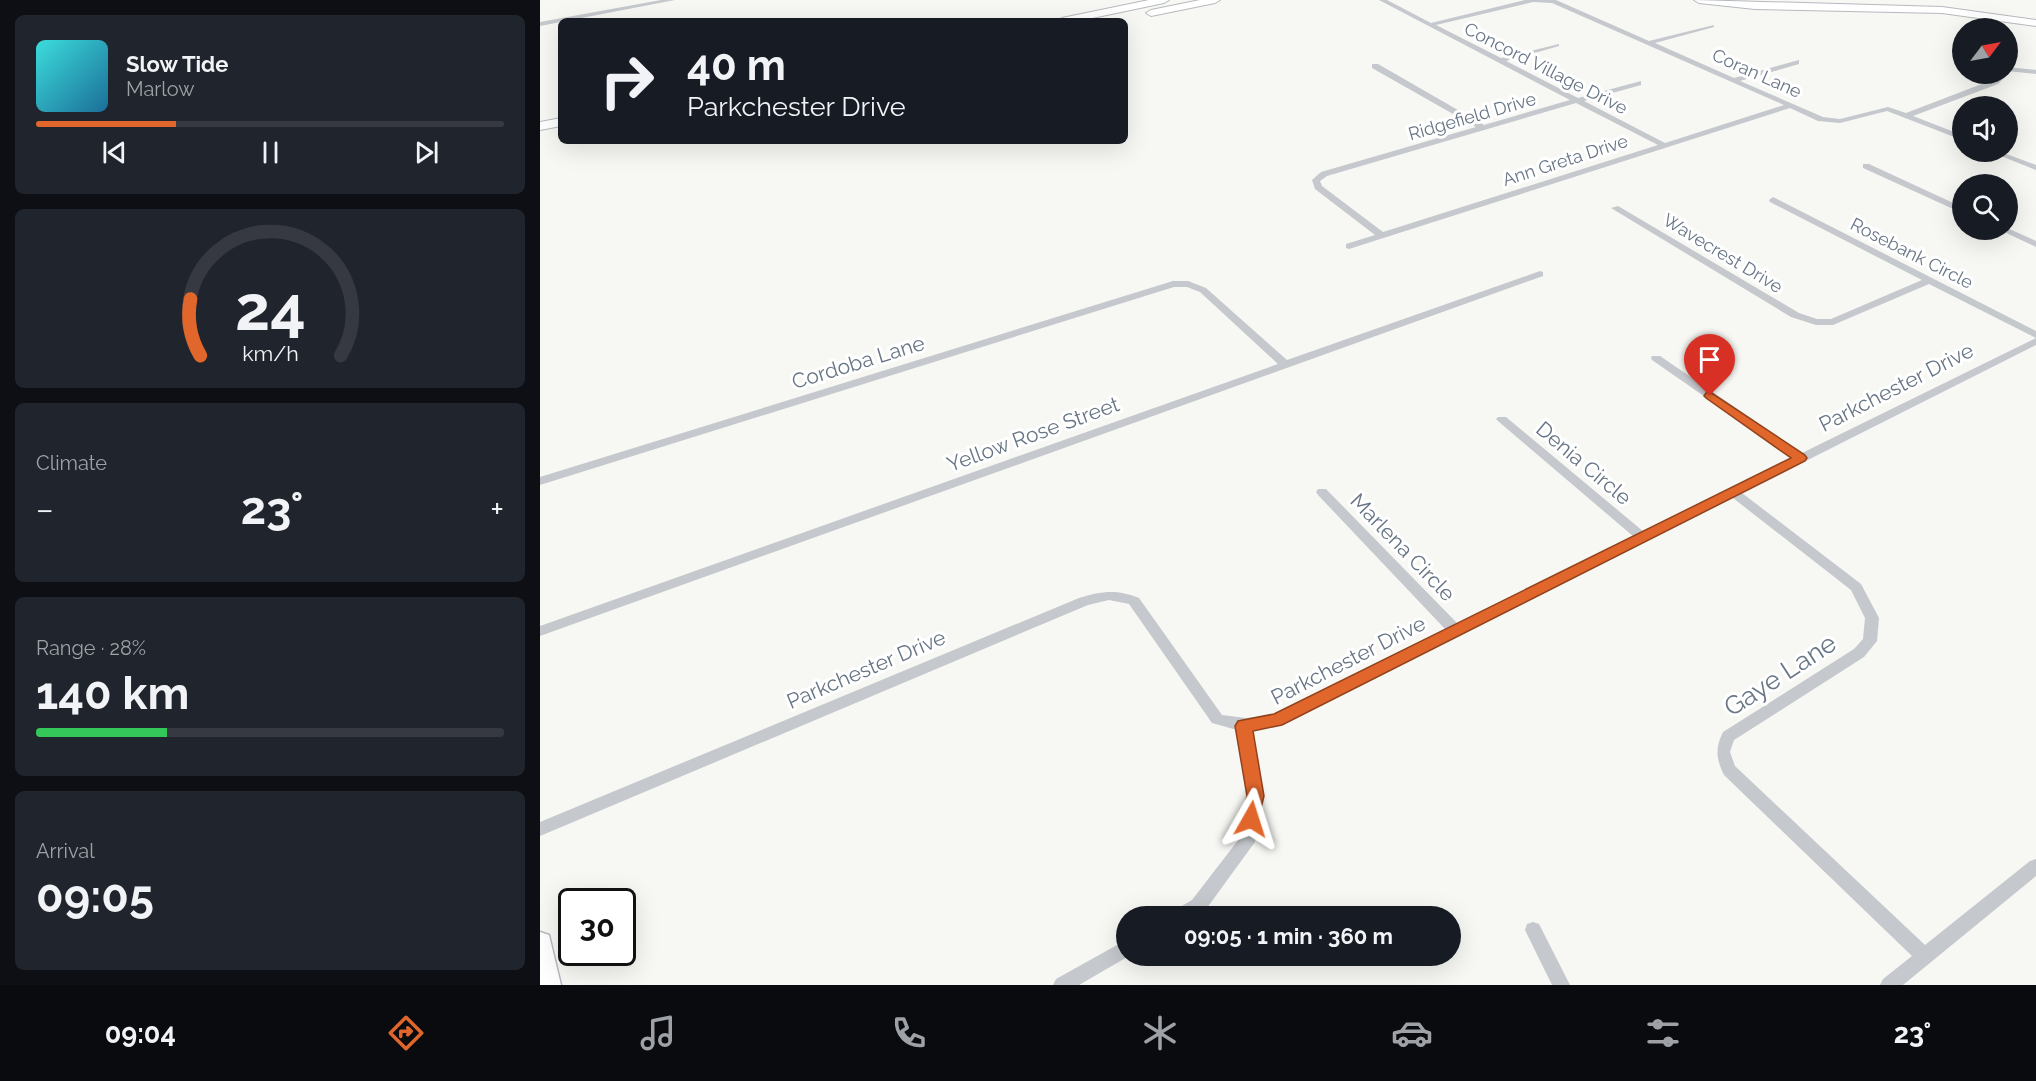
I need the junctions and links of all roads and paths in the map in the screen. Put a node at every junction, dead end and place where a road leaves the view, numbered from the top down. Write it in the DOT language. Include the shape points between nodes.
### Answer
graph roads {
  1 [pos="672,0"];
  2 [pos="1164,0"];
  3 [pos="1215,0"];
  4 [pos="1382,0"];
  5 [pos="1543,0"];
  6 [pos="1699,0"];
  7 [pos="1784,3"];
  8 [pos="1175,8"];
  9 [pos="573,18"];
  10 [pos="1077,18"];
  11 [pos="1127,18"];
  12 [pos="1968,18"];
  13 [pos="558,21"];
  14 [pos="2018,23"];
  15 [pos="2036,23"];
  16 [pos="540,24"];
  17 [pos="1430,25"];
  18 [pos="1712,26"];
  19 [pos="1649,43"];
  20 [pos="1557,45"];
  21 [pos="1499,61"];
  22 [pos="1796,62"];
  23 [pos="1375,66"];
  24 [pos="2018,70"];
  25 [pos="2036,72"];
  26 [pos="1734,80"];
  27 [pos="1638,83"];
  28 [pos="1990,84"];
  29 [pos="1577,101"];
  30 [pos="1790,106"];
  31 [pos="1908,115"];
  32 [pos="558,123"];
  33 [pos="540,126"];
  34 [pos="1483,128"];
  35 [pos="1952,134"];
  36 [pos="558,135"];
  37 [pos="540,139"];
  38 [pos="1665,146"];
  39 [pos="2018,160"];
  40 [pos="1866,166"];
  41 [pos="2034,166"];
  42 [pos="1773,201"];
  43 [pos="1952,205"];
  44 [pos="1615,208"];
  45 [pos="1382,236"];
  46 [pos="2018,236"];
  47 [pos="2036,244"];
  48 [pos="1349,246"];
  49 [pos="1540,274"];
  50 [pos="1930,280"];
  51 [pos="2036,335"];
  52 [pos="2036,341"];
  53 [pos="1656,358"];
  54 [pos="1286,365"];
  55 [pos="1502,419"];
  56 [pos="1801,458"];
  57 [pos="540,481"];
  58 [pos="1322,492"];
  59 [pos="1733,492"];
  60 [pos="1642,537"];
  61 [pos="1455,630"];
  62 [pos="540,631"];
  63 [pos="1244,726"];
  64 [pos="540,829"];
  65 [pos="2036,866"];
  66 [pos="1198,906"];
  67 [pos="1533,930"];
  68 [pos="540,944"];
  69 [pos="1116,954"];
  70 [pos="1924,956"];
  71 [pos="548,985"];
  72 [pos="1062,985"];
  73 [pos="1561,985"];
  74 [pos="1889,985"];
  1 -- 9 [label="street"];
  2 -- 8 [label="main road"];
  2 -- 10 [label="main road"];
  3 -- 8 [label="main road"];
  4 -- 17 [label="street, Concord Village Drive"];
  5 -- 17 [label="street"];
  5 -- 19 [label="street, Coran Lane"];
  6 -- 7 [label="main road"];
  7 -- 12 [label="main road" via="1923,11"];
  8 -- 11 [label="main road"];
  13 -- 16 [label="street"];
  14 -- 15 [label="main road"];
  17 -- 21 [label="street, Concord Village Drive"];
  18 -- 19 [label="street"];
  19 -- 26 [label="street, Coran Lane"];
  20 -- 21 [label="street"];
  21 -- 29 [label="street, Concord Village Drive"];
  22 -- 26 [label="street"];
  23 -- 34 [label="street"];
  24 -- 25 [label="street"];
  26 -- 30 [label="street, Coran Lane"];
  27 -- 29 [label="street, Ridgefield Drive"];
  28 -- 31 [label="street"];
  29 -- 34 [label="street, Ridgefield Drive"];
  29 -- 38 [label="street, Concord Village Drive"];
  30 -- 31 [label="street, Coran Lane" via="1830,121 1888,109"];
  30 -- 38 [label="street, Ann Greta Drive"];
  31 -- 35 [label="street, Coran Lane"];
  32 -- 33 [label="main road"];
  34 -- 45 [label="street, Ridgefield Drive" via="1324,174 1316,180 1318,187"];
  36 -- 37 [label="main road"];
  38 -- 45 [label="street, Ann Greta Drive"];
  39 -- 41 [label="street"];
  40 -- 43 [label="street"];
  42 -- 50 [label="street, Rosebank Circle"];
  44 -- 50 [label="street, Wavecrest Drive" via="1795,315 1816,322 1833,321"];
  45 -- 48 [label="street, Ann Greta Drive"];
  46 -- 47 [label="street"];
  49 -- 54 [label="street, Yellow Rose Street"];
  50 -- 51 [label="street, Rosebank Circle"];
  52 -- 56 [label="street, Parkchester Drive"];
  53 -- 56 [label="street"];
  54 -- 57 [label="street, Cordoba Lane" via="1203,290 1173,284"];
  54 -- 62 [label="street, Yellow Rose Street"];
  55 -- 60 [label="street, Denia Circle"];
  56 -- 59 [label="street, Parkchester Drive"];
  58 -- 61 [label="street, Marlena Circle"];
  59 -- 60 [label="street, Parkchester Drive"];
  59 -- 70 [label="street, Gaye Lane" via="1856,587 1872,618 1870,641 1859,653 1728,736 1723,752 1729,770"];
  60 -- 61 [label="street, Parkchester Drive"];
  61 -- 63 [label="street, Parkchester Drive" via="1276,720"];
  63 -- 64 [label="street, Parkchester Drive" via="1217,718 1134,601 1119,595 1102,595"];
  63 -- 66 [label="street" via="1255,796 1247,842"];
  65 -- 70 [label="street"];
  67 -- 73 [label="street"];
  68 -- 71 [label="main road"];
  69 -- 72 [label="street"];
  70 -- 74 [label="street"];
}
